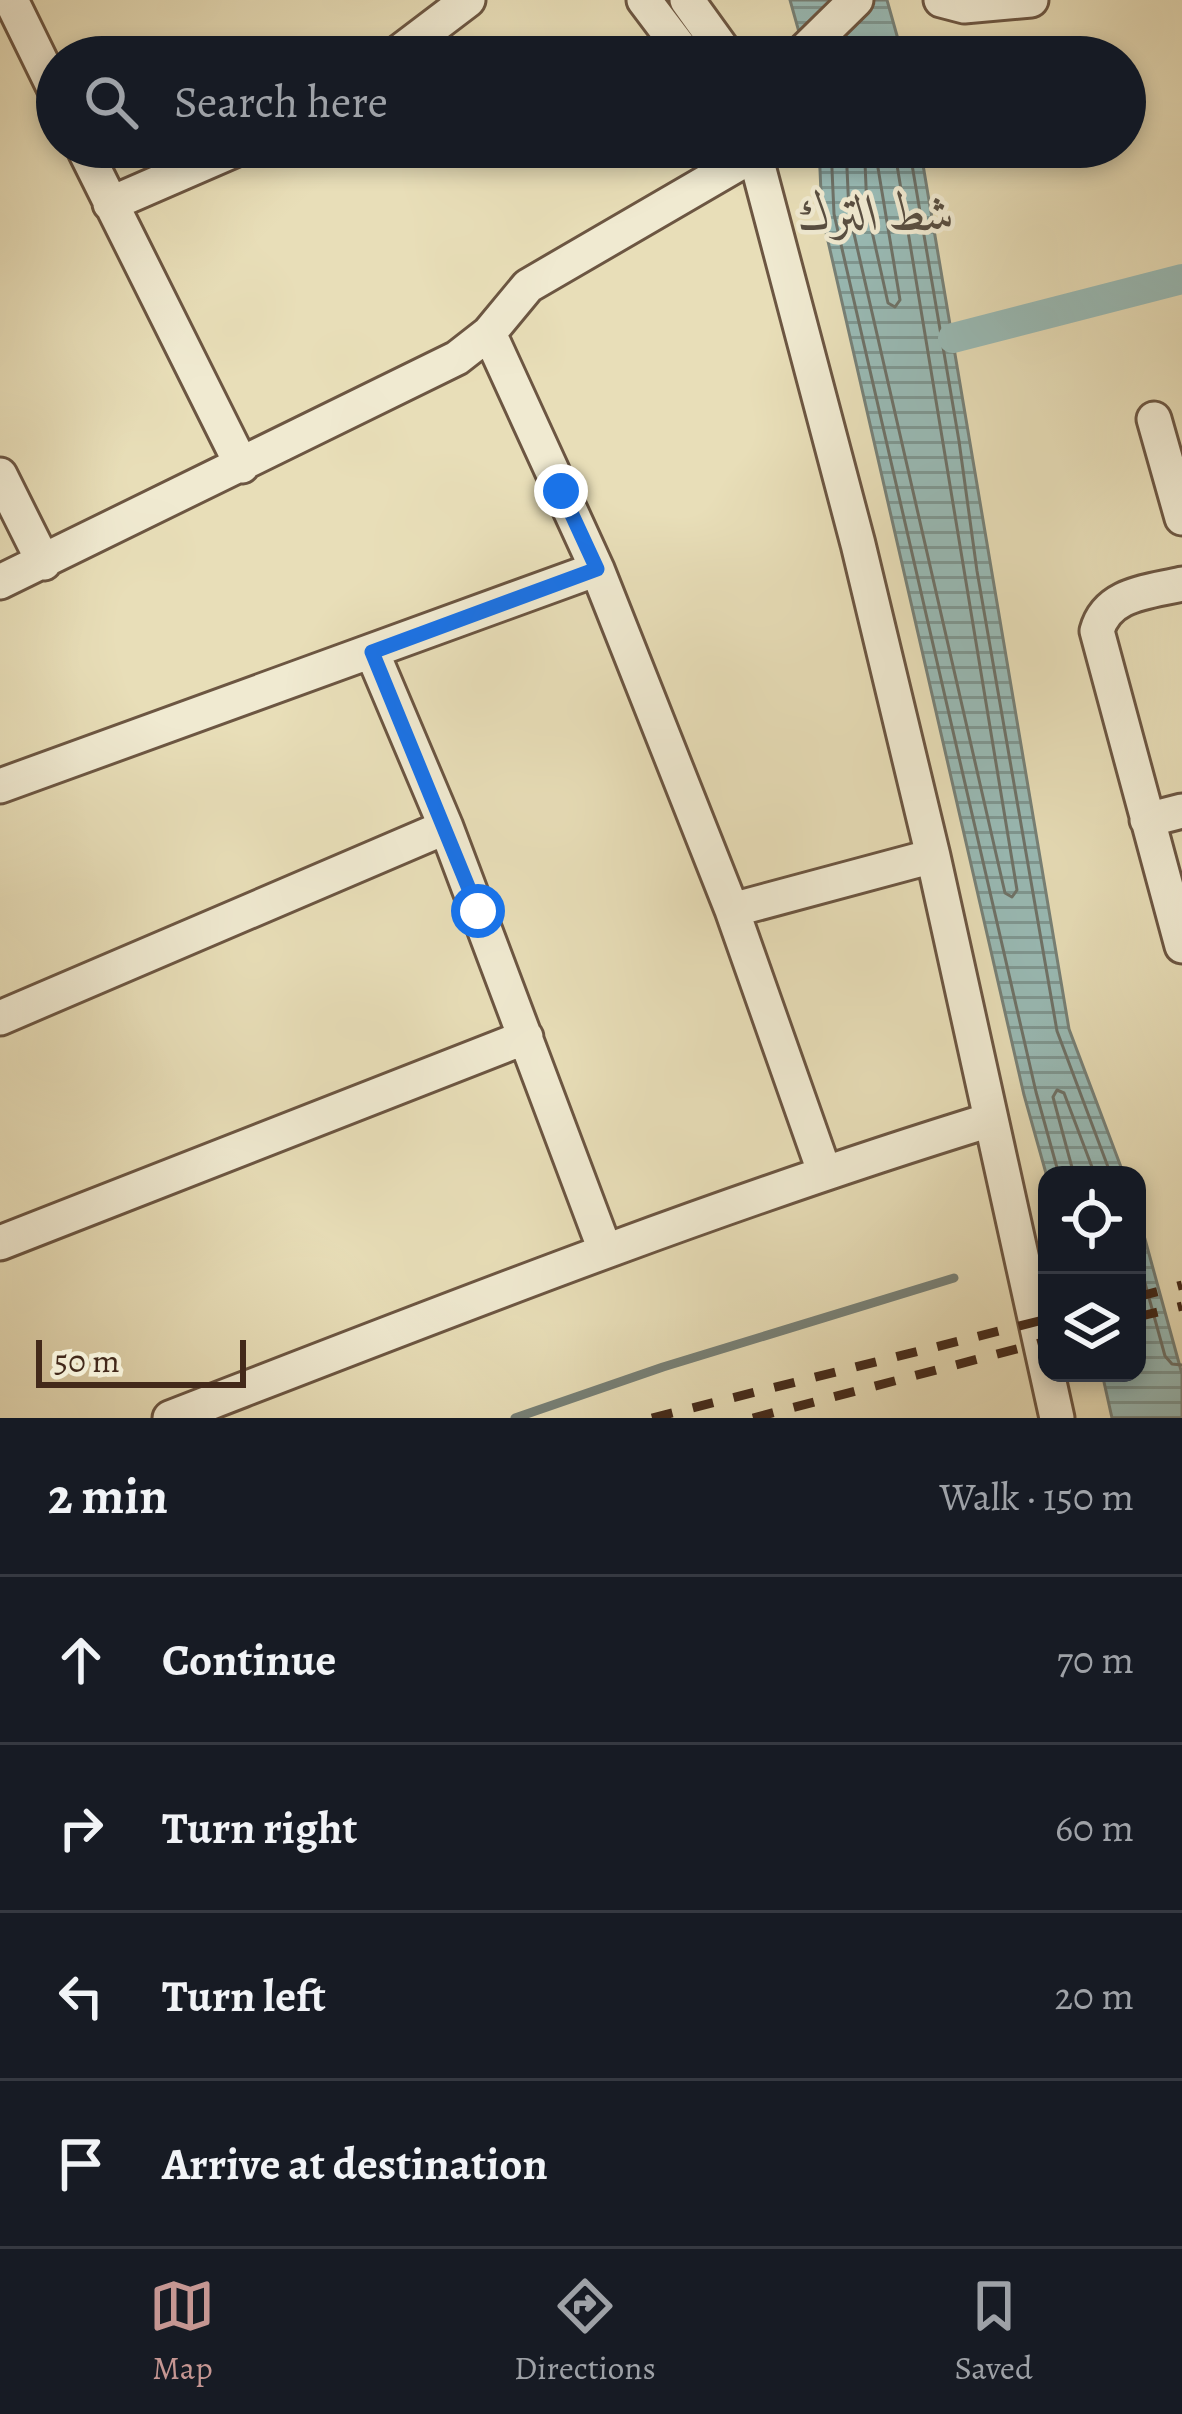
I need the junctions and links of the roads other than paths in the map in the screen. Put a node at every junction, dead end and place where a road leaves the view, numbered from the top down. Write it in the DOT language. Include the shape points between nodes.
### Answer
graph roads {
  1 [pos="11,0"];
  2 [pos="468,0"];
  3 [pos="644,0"];
  4 [pos="687,0"];
  5 [pos="856,0"];
  6 [pos="941,0"];
  7 [pos="1031,0"];
  8 [pos="421,36"];
  9 [pos="671,36"];
  10 [pos="713,36"];
  11 [pos="819,36"];
  12 [pos="36,51"];
  13 [pos="93,168"];
  14 [pos="193,168"];
  15 [pos="724,168"];
  16 [pos="759,168"];
  17 [pos="110,204"];
  18 [pos="489,333"];
  19 [pos="1154,418"];
  20 [pos="242,466"];
  21 [pos="0,475"];
  22 [pos="1182,518"];
  23 [pos="44,563"];
  24 [pos="597,569"];
  25 [pos="0,582"];
  26 [pos="1182,584"];
  27 [pos="372,652"];
  28 [pos="0,786"];
  29 [pos="1182,811"];
  30 [pos="1147,820"];
  31 [pos="446,827"];
  32 [pos="932,856"];
  33 [pos="732,910"];
  34 [pos="1182,946"];
  35 [pos="0,1018"];
  36 [pos="526,1036"];
  37 [pos="990,1120"];
  38 [pos="824,1171"];
  39 [pos="0,1243"];
  40 [pos="605,1250"];
  41 [pos="170,1418"];
  42 [pos="1057,1418"];
  1 -- 12 [label="street"];
  2 -- 8 [label="street"];
  3 -- 9 [label="street"];
  4 -- 10 [label="street"];
  5 -- 11 [label="street"];
  6 -- 7 [label="street"];
  13 -- 17 [label="street"];
  14 -- 17 [label="street"];
  15 -- 18 [label="street" via="528,286"];
  16 -- 32 [label="street"];
  17 -- 20 [label="street"];
  18 -- 20 [label="street" via="457,358"];
  18 -- 24 [label="street"];
  19 -- 22 [label="street"];
  20 -- 23 [label="street"];
  21 -- 23 [label="street"];
  23 -- 25 [label="street"];
  24 -- 27 [label="street"];
  24 -- 33 [label="street"];
  26 -- 30 [label="street" via="1112,604 1097,631"];
  27 -- 28 [label="street"];
  27 -- 31 [label="street"];
  29 -- 30 [label="street"];
  30 -- 34 [label="street"];
  31 -- 35 [label="street"];
  31 -- 36 [label="street"];
  32 -- 33 [label="street"];
  32 -- 37 [label="street"];
  33 -- 38 [label="street"];
  36 -- 39 [label="street"];
  36 -- 40 [label="street"];
  37 -- 38 [label="street"];
  37 -- 42 [label="street"];
  38 -- 40 [label="street"];
  40 -- 41 [label="street"];
}
